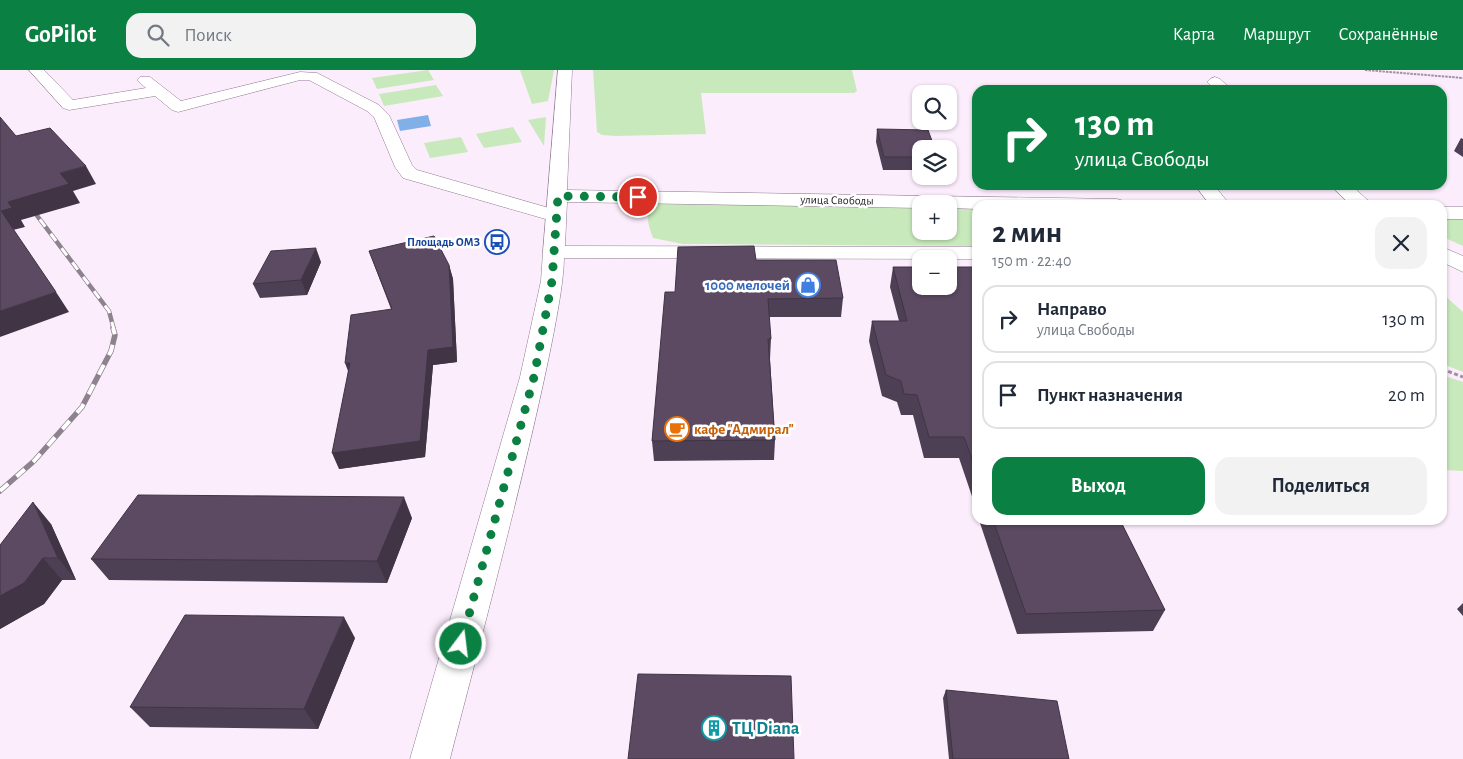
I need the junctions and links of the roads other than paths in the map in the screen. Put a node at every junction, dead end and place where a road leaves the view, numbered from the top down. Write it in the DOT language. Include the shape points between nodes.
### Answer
graph roads {
  1 [pos="36,70"];
  2 [pos="565,70"];
  3 [pos="1208,190"];
  4 [pos="1345,190"];
  5 [pos="558,196"];
  6 [pos="1216,200"];
  7 [pos="1357,200"];
  8 [pos="972,203"];
  9 [pos="1447,212"];
  10 [pos="1463,213"];
  11 [pos="556,216"];
  12 [pos="554,252"];
  13 [pos="972,253"];
  14 [pos="430,759"];
  1 -- 11 [label="main road" via="69,105 152,86 178,107 300,76 312,76 381,114 410,174"];
  2 -- 5 [label="main road"];
  3 -- 6 [label="main road"];
  4 -- 7 [label="main road"];
  5 -- 8 [label="main road, улица Свободы"];
  5 -- 11 [label="main road"];
  9 -- 10 [label="main road"];
  11 -- 12 [label="main road"];
  12 -- 13 [label="main road"];
  12 -- 14 [label="main road" via="552,281 534,377"];
}
